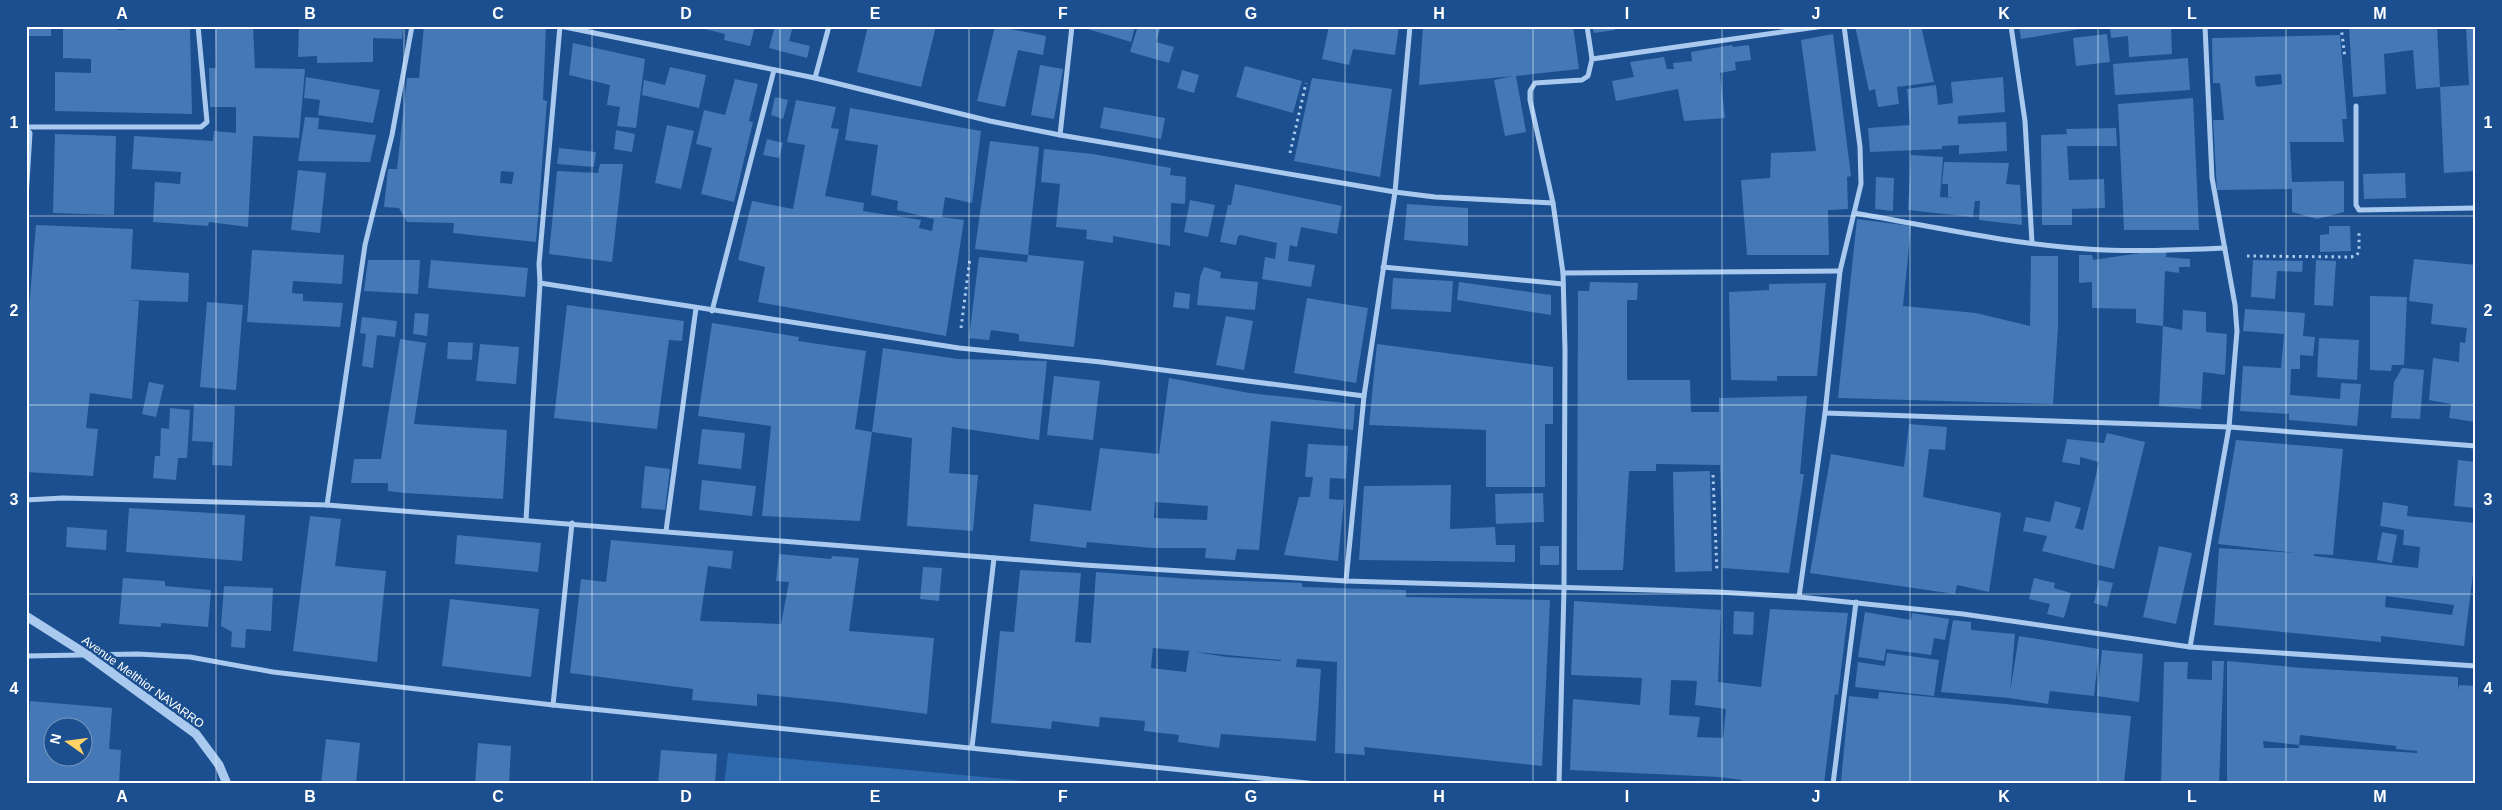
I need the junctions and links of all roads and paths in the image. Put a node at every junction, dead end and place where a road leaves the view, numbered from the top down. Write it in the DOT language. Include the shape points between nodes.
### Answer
graph roads {
  1 [pos="198,26"];
  2 [pos="412,26"];
  3 [pos="829,26"];
  4 [pos="1072,26"];
  5 [pos="1410,26"];
  6 [pos="1587,26"];
  7 [pos="1824,26"];
  8 [pos="1844,26"];
  9 [pos="2011,26"];
  10 [pos="2205,26"];
  11 [pos="2341,26"];
  12 [pos="2345,58"];
  13 [pos="1592,59"];
  14 [pos="774,70"];
  15 [pos="815,78"];
  16 [pos="1306,83"];
  17 [pos="2356,106"];
  18 [pos="26,127"];
  19 [pos="1060,135"];
  20 [pos="1286,173"];
  21 [pos="1395,192"];
  22 [pos="26,198"];
  23 [pos="1553,203"];
  24 [pos="2476,208"];
  25 [pos="2359,210"];
  26 [pos="1854,213"];
  27 [pos="2032,243"];
  28 [pos="2225,248"];
  29 [pos="2226,256"];
  30 [pos="970,258"];
  31 [pos="1384,267"];
  32 [pos="1840,271"];
  33 [pos="1562,273"];
  34 [pos="540,283"];
  35 [pos="1563,284"];
  36 [pos="696,308"];
  37 [pos="712,311"];
  38 [pos="959,348"];
  39 [pos="1364,396"];
  40 [pos="1825,412"];
  41 [pos="2229,427"];
  42 [pos="2476,446"];
  43 [pos="1713,475"];
  44 [pos="26,500"];
  45 [pos="327,504"];
  46 [pos="526,520"];
  47 [pos="572,523"];
  48 [pos="666,531"];
  49 [pos="994,558"];
  50 [pos="1346,581"];
  51 [pos="1564,588"];
  52 [pos="1718,592"];
  53 [pos="1800,597"];
  54 [pos="1856,602"];
  55 [pos="26,616"];
  56 [pos="2190,647"];
  57 [pos="86,654"];
  58 [pos="26,656"];
  59 [pos="2476,666"];
  60 [pos="553,705"];
  61 [pos="972,747"];
  62 [pos="227,784"];
  63 [pos="1317,784"];
  64 [pos="1560,784"];
  65 [pos="1834,784"];
  1 -- 18 [label="street" via="207,122 201,127"];
  2 -- 45 [label="street" via="392,135 366,245"];
  3 -- 15 [label="street"];
  4 -- 19 [label="street"];
  5 -- 21 [label="street"];
  6 -- 13 [label="street"];
  7 -- 13 [label="street"];
  8 -- 26 [label="street" via="1860,147 1861,184"];
  9 -- 27 [label="street" via="2024,121"];
  10 -- 28 [label="street" via="2212,178"];
  11 -- 12 [label="path"];
  13 -- 23 [label="street" via="1588,76 1582,80 1535,83 1530,91"];
  14 -- 15 [label="street"];
  14 -- 34 [label="street" via="560,26"];
  14 -- 37 [label="street"];
  15 -- 19 [label="street"];
  16 -- 20 [label="path"];
  17 -- 25 [label="street" via="2356,205"];
  18 -- 22 [label="street" via="30,133"];
  19 -- 20 [label="street"];
  20 -- 21 [label="street"];
  21 -- 23 [label="street" via="1444,198"];
  21 -- 31 [label="street"];
  23 -- 33 [label="street"];
  24 -- 25 [label="street"];
  25 -- 29 [label="path" via="2360,251 2357,255"];
  26 -- 27 [label="street"];
  26 -- 32 [label="street"];
  27 -- 28 [label="street" via="2087,249 2162,251"];
  28 -- 29 [label="street"];
  29 -- 41 [label="street" via="2237,331"];
  30 -- 38 [label="path"];
  31 -- 35 [label="street"];
  31 -- 39 [label="street"];
  32 -- 33 [label="street"];
  32 -- 40 [label="street"];
  33 -- 35 [label="street"];
  34 -- 36 [label="street"];
  34 -- 46 [label="street"];
  35 -- 51 [label="street"];
  36 -- 37 [label="street"];
  36 -- 48 [label="street"];
  37 -- 38 [label="street"];
  38 -- 39 [label="street" via="1101,362"];
  39 -- 50 [label="street"];
  40 -- 41 [label="street"];
  40 -- 53 [label="street"];
  41 -- 42 [label="street"];
  41 -- 56 [label="street"];
  43 -- 52 [label="path"];
  44 -- 45 [label="street"];
  45 -- 46 [label="street"];
  46 -- 47 [label="street"];
  47 -- 48 [label="street"];
  47 -- 60 [label="street"];
  48 -- 49 [label="street"];
  49 -- 50 [label="street"];
  49 -- 61 [label="street"];
  50 -- 51 [label="street"];
  51 -- 52 [label="street"];
  51 -- 64 [label="street"];
  52 -- 53 [label="street"];
  53 -- 54 [label="street"];
  54 -- 56 [label="street"];
  54 -- 65 [label="street"];
  55 -- 57 [label="street, Avenue Melthior NAVARRO"];
  56 -- 59 [label="street"];
  57 -- 58 [label="street"];
  57 -- 60 [label="street" via="190,657 273,672"];
  57 -- 62 [label="street, Avenue Melthior NAVARRO" via="196,734 219,765"];
  60 -- 61 [label="street"];
  61 -- 63 [label="street"];
}
